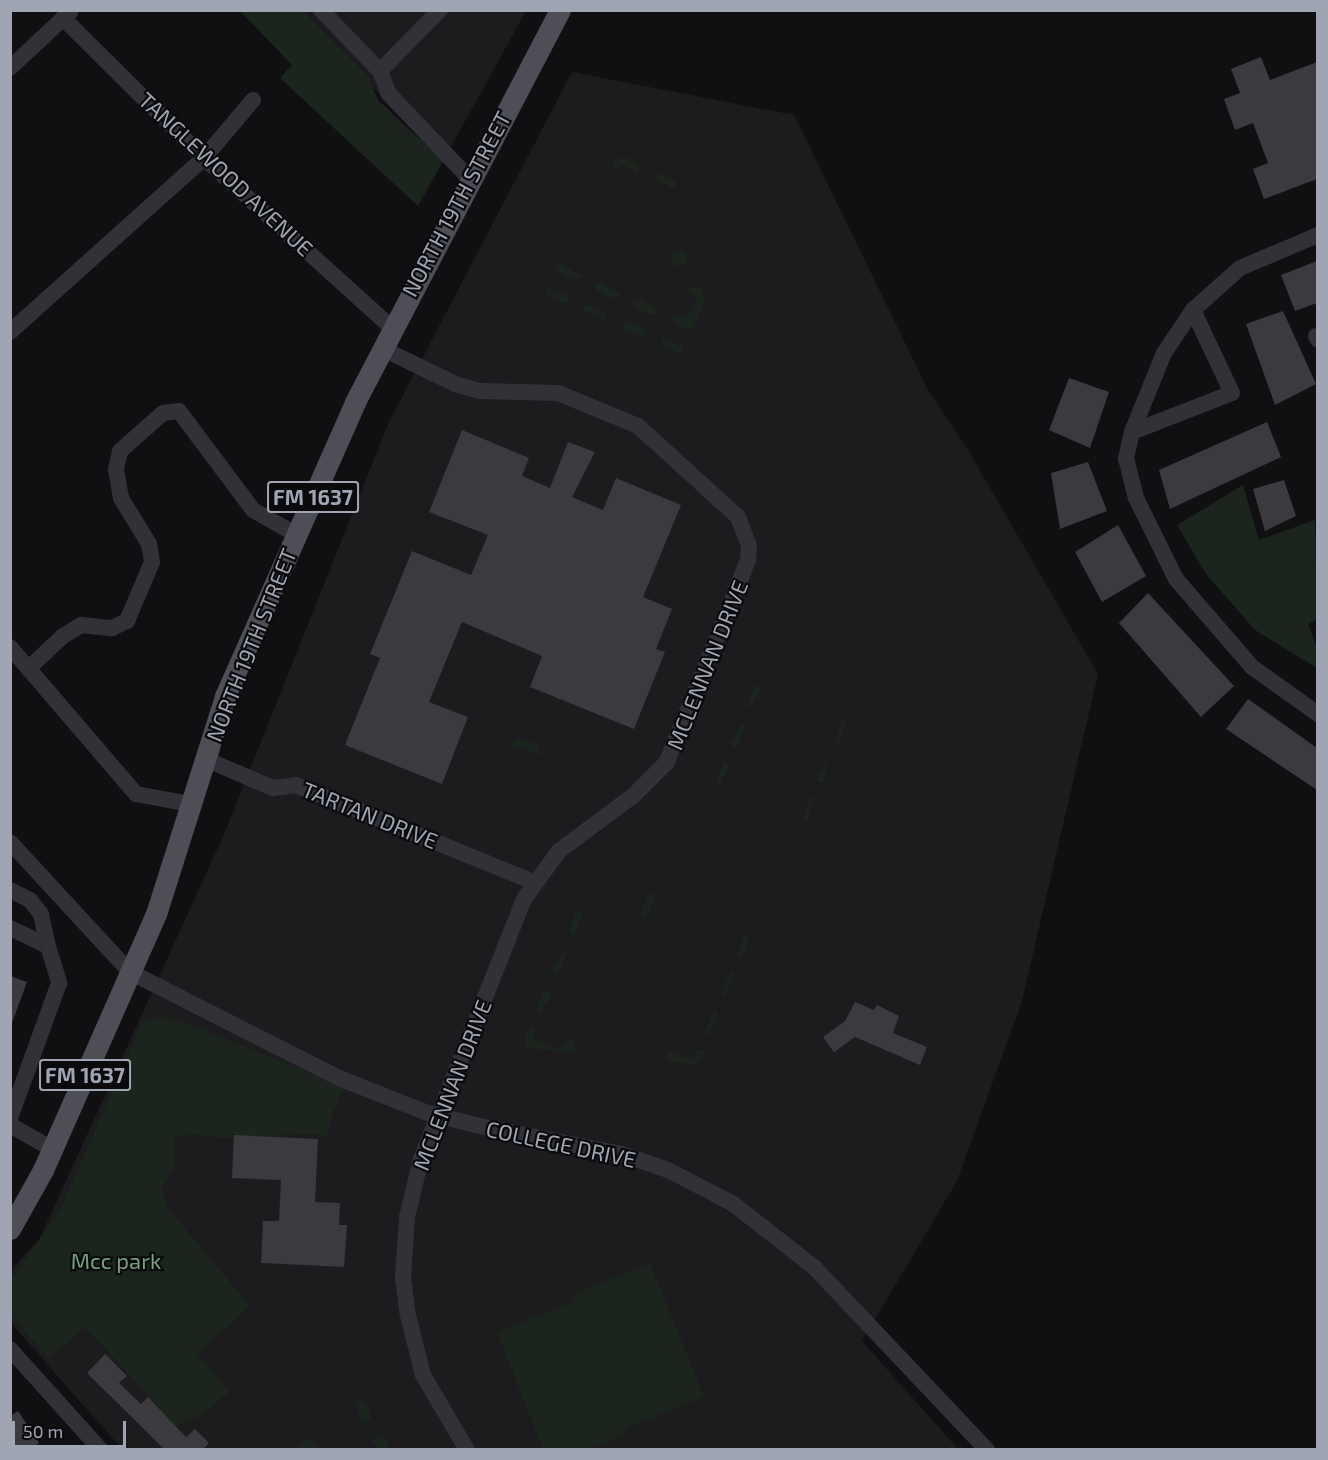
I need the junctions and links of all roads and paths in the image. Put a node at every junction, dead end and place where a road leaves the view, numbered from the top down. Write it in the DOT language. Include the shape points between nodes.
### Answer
graph roads {
  1 [pos="321,10"];
  2 [pos="440,10"];
  3 [pos="560,10"];
  4 [pos="68,14"];
  5 [pos="10,68"];
  6 [pos="380,71"];
  7 [pos="253,100"];
  8 [pos="204,158"];
  9 [pos="470,179"];
  10 [pos="1317,235"];
  11 [pos="1193,310"];
  12 [pos="391,327"];
  13 [pos="10,332"];
  14 [pos="381,348"];
  15 [pos="1132,432"];
  16 [pos="297,535"];
  17 [pos="10,647"];
  18 [pos="28,668"];
  19 [pos="1317,714"];
  20 [pos="206,759"];
  21 [pos="191,804"];
  22 [pos="11,842"];
  23 [pos="534,882"];
  24 [pos="10,890"];
  25 [pos="10,928"];
  26 [pos="48,946"];
  27 [pos="130,972"];
  28 [pos="439,1116"];
  29 [pos="10,1118"];
  30 [pos="10,1125"];
  31 [pos="52,1149"];
  32 [pos="10,1229"];
  33 [pos="10,1349"];
  34 [pos="101,1449"];
  35 [pos="467,1449"];
  36 [pos="987,1449"];
  1 -- 6 [label="street"];
  2 -- 6 [label="street"];
  3 -- 9 [label="main road, NORTH 19TH STREET / FM 1637"];
  4 -- 5 [label="street"];
  4 -- 8 [label="street, TANGLEWOOD AVENUE"];
  6 -- 9 [label="street" via="388,94"];
  7 -- 8 [label="street"];
  8 -- 12 [label="street, TANGLEWOOD AVENUE"];
  8 -- 13 [label="street"];
  9 -- 12 [label="main road, NORTH 19TH STREET / FM 1637"];
  10 -- 11 [label="street" via="1240,268"];
  11 -- 15 [label="street" via="1164,353"];
  11 -- 15 [label="street" via="1232,393"];
  12 -- 14 [label="main road, NORTH 19TH STREET / FM 1637"];
  14 -- 16 [label="main road, NORTH 19TH STREET / FM 1637"];
  14 -- 23 [label="street, MCLENNAN DRIVE" via="455,384 480,391 558,393 638,426 738,517 746,532 748,560 667,762 634,795 560,851"];
  15 -- 19 [label="street" via="1126,458 1136,498 1176,579 1252,667"];
  16 -- 18 [label="street" via="254,510 179,411 163,413 120,452 116,469 122,498 149,544 152,562 127,621 112,628 81,626 63,636"];
  16 -- 20 [label="main road, NORTH 19TH STREET / FM 1637" via="225,696"];
  17 -- 18 [label="street"];
  18 -- 21 [label="street" via="136,794"];
  20 -- 21 [label="main road, NORTH 19TH STREET / FM 1637"];
  20 -- 23 [label="street, TARTAN DRIVE" via="273,788 296,785"];
  21 -- 27 [label="main road, NORTH 19TH STREET / FM 1637" via="156,914"];
  22 -- 27 [label="street"];
  23 -- 28 [label="street, MCLENNAN DRIVE"];
  24 -- 26 [label="street" via="30,900 41,914"];
  25 -- 26 [label="street"];
  26 -- 29 [label="street" via="59,983"];
  27 -- 28 [label="street, COLLEGE DRIVE" via="339,1078"];
  27 -- 31 [label="main road, NORTH 19TH STREET / FM 1637"];
  28 -- 35 [label="street, MCLENNAN DRIVE" via="414,1185 403,1277 423,1375"];
  28 -- 36 [label="street, COLLEGE DRIVE" via="622,1154 668,1170 732,1203 814,1267"];
  30 -- 31 [label="street"];
  31 -- 32 [label="main road, NORTH 19TH STREET / FM 1637"];
  33 -- 34 [label="street"];
}
